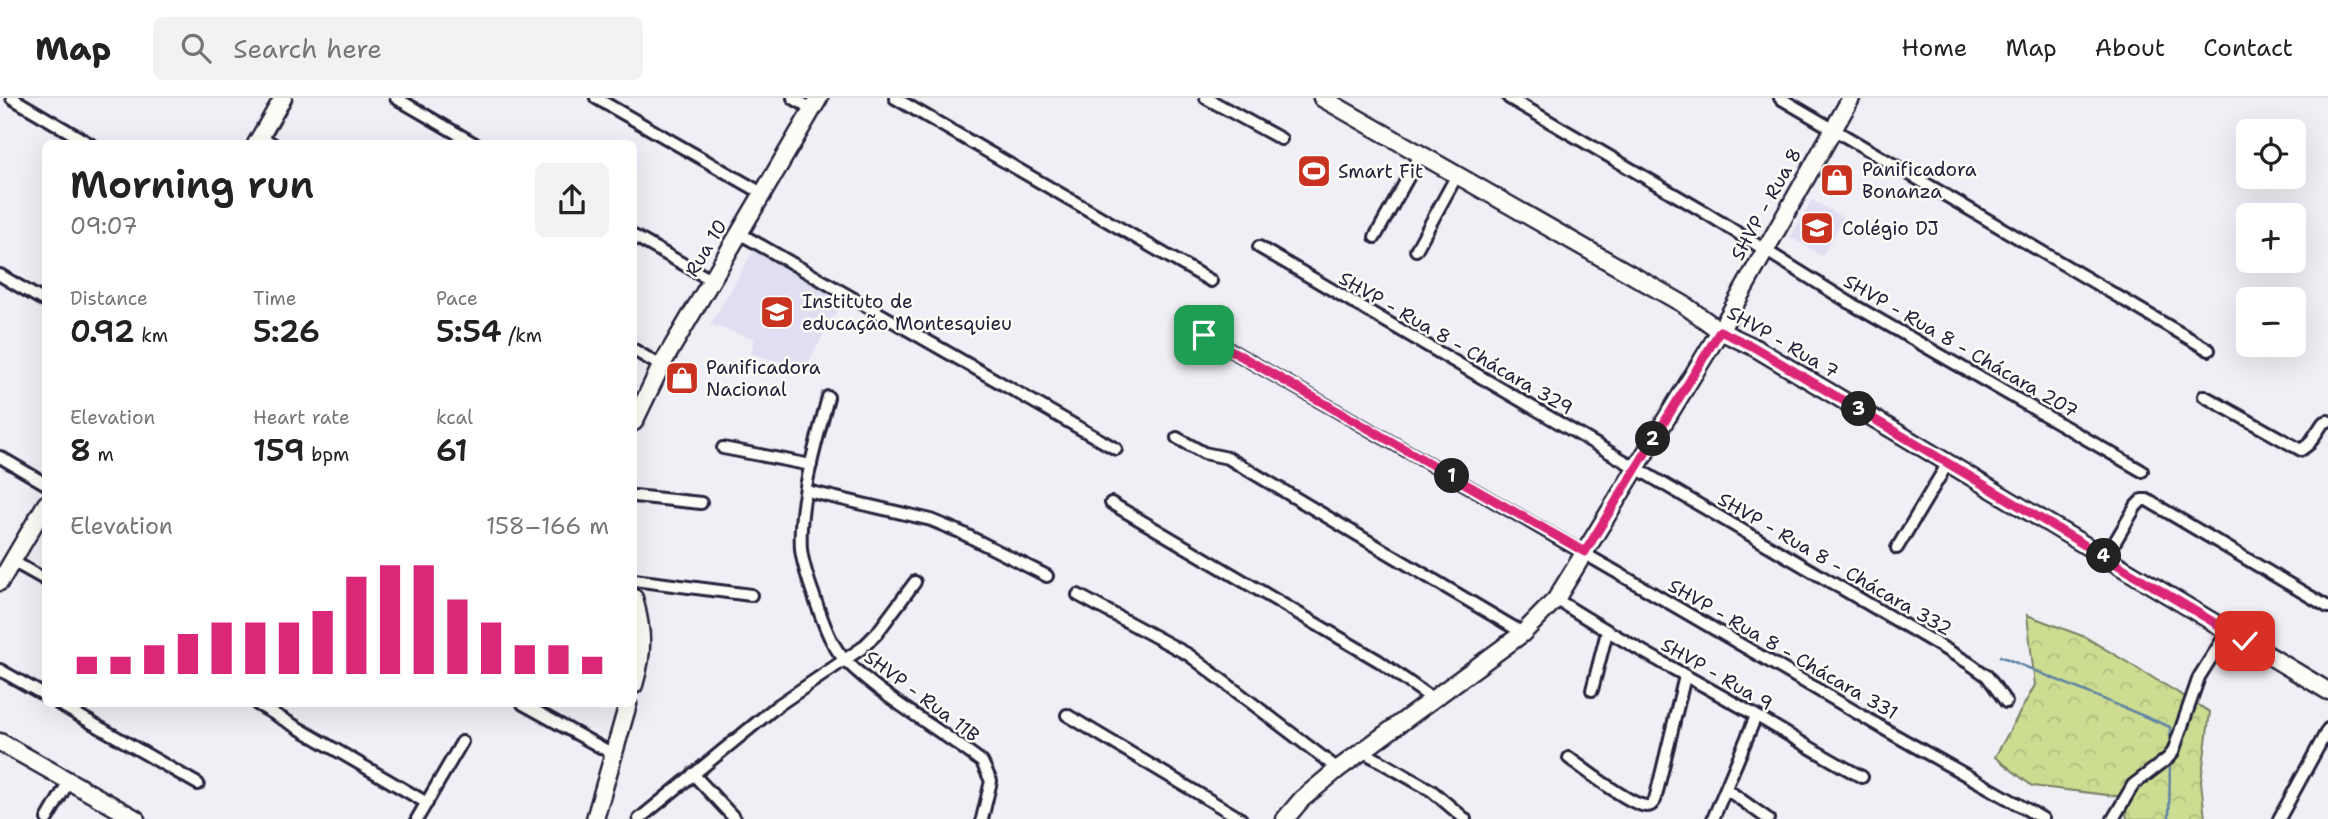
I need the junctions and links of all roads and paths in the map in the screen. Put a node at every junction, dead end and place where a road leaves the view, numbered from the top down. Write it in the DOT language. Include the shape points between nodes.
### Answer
graph roads {
  1 [pos="12,98"];
  2 [pos="282,98"];
  3 [pos="396,98"];
  4 [pos="596,98"];
  5 [pos="793,98"];
  6 [pos="895,98"];
  7 [pos="1206,98"];
  8 [pos="1322,98"];
  9 [pos="1509,98"];
  10 [pos="1780,98"];
  11 [pos="1851,98"];
  12 [pos="816,104"];
  13 [pos="1833,128"];
  14 [pos="1280,139"];
  15 [pos="83,140"];
  16 [pos="263,140"];
  17 [pos="468,140"];
  18 [pos="1421,154"];
  19 [pos="1457,175"];
  20 [pos="762,193"];
  21 [pos="739,233"];
  22 [pos="1375,237"];
  23 [pos="637,238"];
  24 [pos="1259,247"];
  25 [pos="1764,249"];
  26 [pos="1416,250"];
  27 [pos="0,275"];
  28 [pos="711,281"];
  29 [pos="1210,281"];
  30 [pos="42,300"];
  31 [pos="1720,331"];
  32 [pos="1204,335"];
  33 [pos="2209,350"];
  34 [pos="637,352"];
  35 [pos="661,366"];
  36 [pos="2204,396"];
  37 [pos="828,397"];
  38 [pos="637,416"];
  39 [pos="2328,421"];
  40 [pos="1177,438"];
  41 [pos="723,448"];
  42 [pos="1116,449"];
  43 [pos="0,457"];
  44 [pos="1948,463"];
  45 [pos="811,465"];
  46 [pos="1636,469"];
  47 [pos="2142,471"];
  48 [pos="42,482"];
  49 [pos="807,491"];
  50 [pos="637,496"];
  51 [pos="701,503"];
  52 [pos="1111,503"];
  53 [pos="42,511"];
  54 [pos="1897,548"];
  55 [pos="1585,552"];
  56 [pos="2106,557"];
  57 [pos="12,561"];
  58 [pos="1047,576"];
  59 [pos="42,578"];
  60 [pos="637,580"];
  61 [pos="0,582"];
  62 [pos="915,582"];
  63 [pos="751,595"];
  64 [pos="1078,595"];
  65 [pos="1556,599"];
  66 [pos="2328,607"];
  67 [pos="637,611"];
  68 [pos="2228,631"];
  69 [pos="1607,632"];
  70 [pos="1523,634"];
  71 [pos="637,658"];
  72 [pos="845,660"];
  73 [pos="0,670"];
  74 [pos="1685,676"];
  75 [pos="1592,690"];
  76 [pos="2328,691"];
  77 [pos="42,694"];
  78 [pos="1434,700"];
  79 [pos="2006,702"];
  80 [pos="64,707"];
  81 [pos="262,707"];
  82 [pos="528,707"];
  83 [pos="627,707"];
  84 [pos="1067,715"];
  85 [pos="1756,716"];
  86 [pos="2328,729"];
  87 [pos="462,742"];
  88 [pos="2,748"];
  89 [pos="1364,752"];
  90 [pos="613,754"];
  91 [pos="1569,758"];
  92 [pos="1338,769"];
  93 [pos="693,774"];
  94 [pos="1862,777"];
  95 [pos="69,781"];
  96 [pos="198,784"];
  97 [pos="1726,789"];
  98 [pos="427,803"];
  99 [pos="47,819"];
  100 [pos="136,819"];
  101 [pos="417,819"];
  102 [pos="595,819"];
  103 [pos="639,819"];
  104 [pos="735,819"];
  105 [pos="982,819"];
  106 [pos="1241,819"];
  107 [pos="1285,819"];
  108 [pos="1465,819"];
  109 [pos="1713,819"];
  110 [pos="1768,819"];
  111 [pos="2042,819"];
  112 [pos="2113,819"];
  113 [pos="2279,819"];
  1 -- 15 [label="street"];
  2 -- 16 [label="street"];
  3 -- 17 [label="street"];
  4 -- 20 [label="street"];
  5 -- 12 [label="street"];
  6 -- 29 [label="street"];
  7 -- 14 [label="street"];
  8 -- 18 [label="street, SHVP - Rua 7"];
  9 -- 25 [label="street, SHVP - Rua 8 - Chácara 207"];
  10 -- 13 [label="street"];
  11 -- 13 [label="street, SHVP - Rua 8"];
  12 -- 20 [label="street, Rua 10"];
  13 -- 25 [label="street, SHVP - Rua 8"];
  13 -- 33 [label="street"];
  18 -- 19 [label="street, SHVP - Rua 7"];
  18 -- 22 [label="street"];
  19 -- 26 [label="street"];
  19 -- 31 [label="street, SHVP - Rua 7" via="1683,304"];
  20 -- 21 [label="street, Rua 10"];
  21 -- 28 [label="street, Rua 10"];
  21 -- 42 [label="street"];
  23 -- 28 [label="street"];
  24 -- 46 [label="street, SHVP - Rua 8 - Chácara 329"];
  25 -- 31 [label="street, SHVP - Rua 8"];
  25 -- 47 [label="street, SHVP - Rua 8 - Chácara 207"];
  27 -- 30 [label="street"];
  28 -- 35 [label="street, Rua 10"];
  31 -- 44 [label="street, SHVP - Rua 7"];
  31 -- 46 [label="street, SHVP - Rua 8"];
  32 -- 55 [label="street, SHVP - Rua 8 - Chácara 331"];
  34 -- 35 [label="street"];
  35 -- 38 [label="street, Rua 10"];
  36 -- 39 [label="street" via="2301,450"];
  37 -- 45 [label="street, SHVP - Rua 11B"];
  40 -- 70 [label="street" via="1204,453 1228,458"];
  41 -- 45 [label="street"];
  43 -- 48 [label="street"];
  44 -- 54 [label="street"];
  44 -- 56 [label="street, SHVP - Rua 7"];
  45 -- 49 [label="street, SHVP - Rua 11B"];
  46 -- 55 [label="street, SHVP - Rua 8"];
  46 -- 79 [label="street, SHVP - Rua 8 - Chácara 332" via="1980,669"];
  49 -- 58 [label="street" via="931,520"];
  49 -- 72 [label="street, SHVP - Rua 11B" via="803,564 835,648"];
  50 -- 51 [label="street"];
  52 -- 78 [label="street" via="1368,655"];
  53 -- 57 [label="street"];
  55 -- 65 [label="street, SHVP - Rua 8"];
  55 -- 111 [label="street, SHVP - Rua 8 - Chácara 331"];
  56 -- 66 [label="street" via="2136,506 2147,500"];
  56 -- 68 [label="street, SHVP - Rua 7"];
  57 -- 59 [label="street"];
  57 -- 61 [label="street"];
  60 -- 63 [label="street"];
  62 -- 72 [label="street" via="877,633"];
  64 -- 92 [label="street" via="1189,655"];
  65 -- 69 [label="street, SHVP - Rua 9"];
  65 -- 70 [label="street, SHVP - Rua 8"];
  67 -- 71 [label="street" via="643,636"];
  68 -- 76 [label="street, SHVP - Rua 7"];
  68 -- 112 [label="street" via="2199,677 2172,752 2133,785"];
  69 -- 74 [label="street, SHVP - Rua 9"];
  69 -- 75 [label="street"];
  70 -- 78 [label="street, SHVP - Rua 8"];
  72 -- 93 [label="street" via="777,706"];
  72 -- 105 [label="street, SHVP - Rua 11B" via="982,762 991,781"];
  73 -- 77 [label="street"];
  74 -- 85 [label="street, SHVP - Rua 9"];
  74 -- 91 [label="street" via="1652,804 1627,798"];
  78 -- 89 [label="street, SHVP - Rua 8"];
  80 -- 96 [label="street"];
  81 -- 98 [label="street"];
  82 -- 90 [label="street"];
  83 -- 90 [label="street"];
  84 -- 106 [label="street"];
  85 -- 94 [label="street, SHVP - Rua 9"];
  85 -- 97 [label="street"];
  86 -- 113 [label="street"];
  87 -- 98 [label="street"];
  88 -- 95 [label="street"];
  89 -- 92 [label="street, SHVP - Rua 8"];
  89 -- 108 [label="street" via="1432,790"];
  90 -- 102 [label="street"];
  92 -- 107 [label="street, SHVP - Rua 8"];
  93 -- 103 [label="street"];
  93 -- 104 [label="street"];
  95 -- 99 [label="street"];
  95 -- 100 [label="street"];
  97 -- 109 [label="street"];
  97 -- 110 [label="street"];
  98 -- 101 [label="street"];
}
